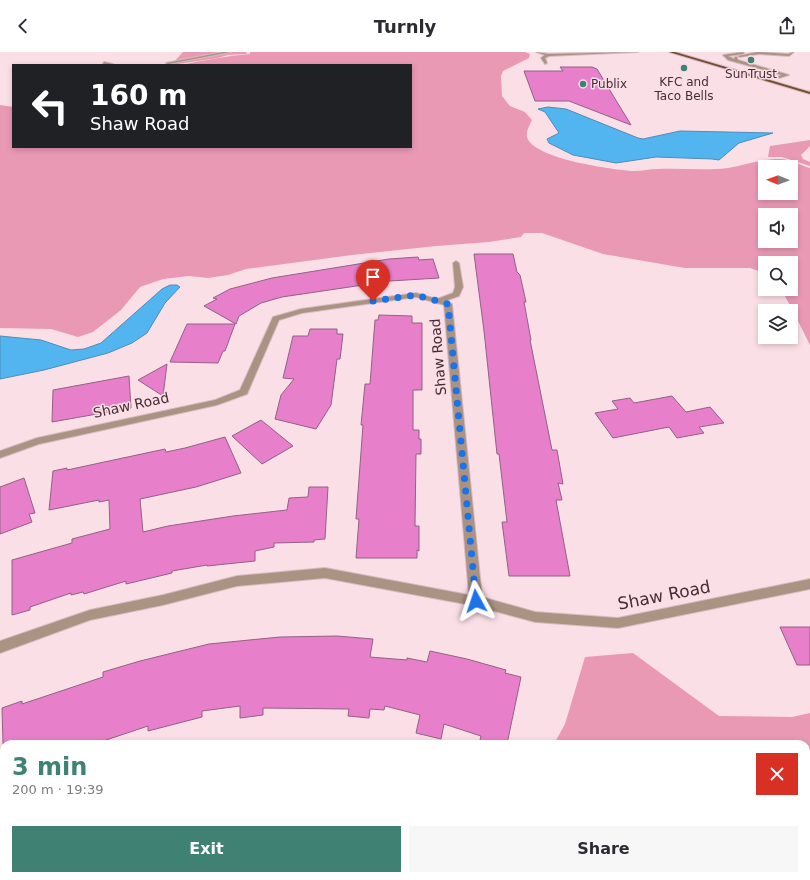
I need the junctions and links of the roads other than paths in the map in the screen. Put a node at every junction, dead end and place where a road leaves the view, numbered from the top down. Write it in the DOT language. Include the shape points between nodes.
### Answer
graph roads {
  1 [pos="229,52"];
  2 [pos="538,52"];
  3 [pos="636,52"];
  4 [pos="671,52"];
  5 [pos="759,53"];
  6 [pos="790,54"];
  7 [pos="548,55"];
  8 [pos="739,57"];
  9 [pos="722,60"];
  10 [pos="785,60"];
  11 [pos="104,63"];
  12 [pos="168,63"];
  13 [pos="545,63"];
  14 [pos="108,64"];
  15 [pos="780,73"];
  16 [pos="787,80"];
  17 [pos="810,93"];
  18 [pos="456,262"];
  19 [pos="437,301"];
  20 [pos="0,455"];
  21 [pos="810,584"];
  22 [pos="476,601"];
  23 [pos="0,647"];
  1 -- 12 [label="street"];
  2 -- 7 [label="street"];
  3 -- 7 [label="street"];
  4 -- 17 [label="main road"];
  5 -- 6 [label="street"];
  5 -- 8 [label="street"];
  5 -- 8 [label="street" via="725,55 729,59"];
  6 -- 10 [label="street" via="790,58"];
  7 -- 13 [label="street" via="543,58"];
  8 -- 15 [label="street"];
  9 -- 15 [label="main road"];
  11 -- 14 [label="street"];
  15 -- 16 [label="main road"];
  18 -- 19 [label="street" via="459,286 456,294"];
  19 -- 20 [label="street, Shaw Road" via="416,295 301,311 276,319 244,392 217,402 37,442"];
  19 -- 22 [label="street, Shaw Road" via="448,304"];
  21 -- 22 [label="street, Shaw Road" via="618,623 535,616"];
  22 -- 23 [label="street, Shaw Road" via="325,573 237,581 90,615"];
}
